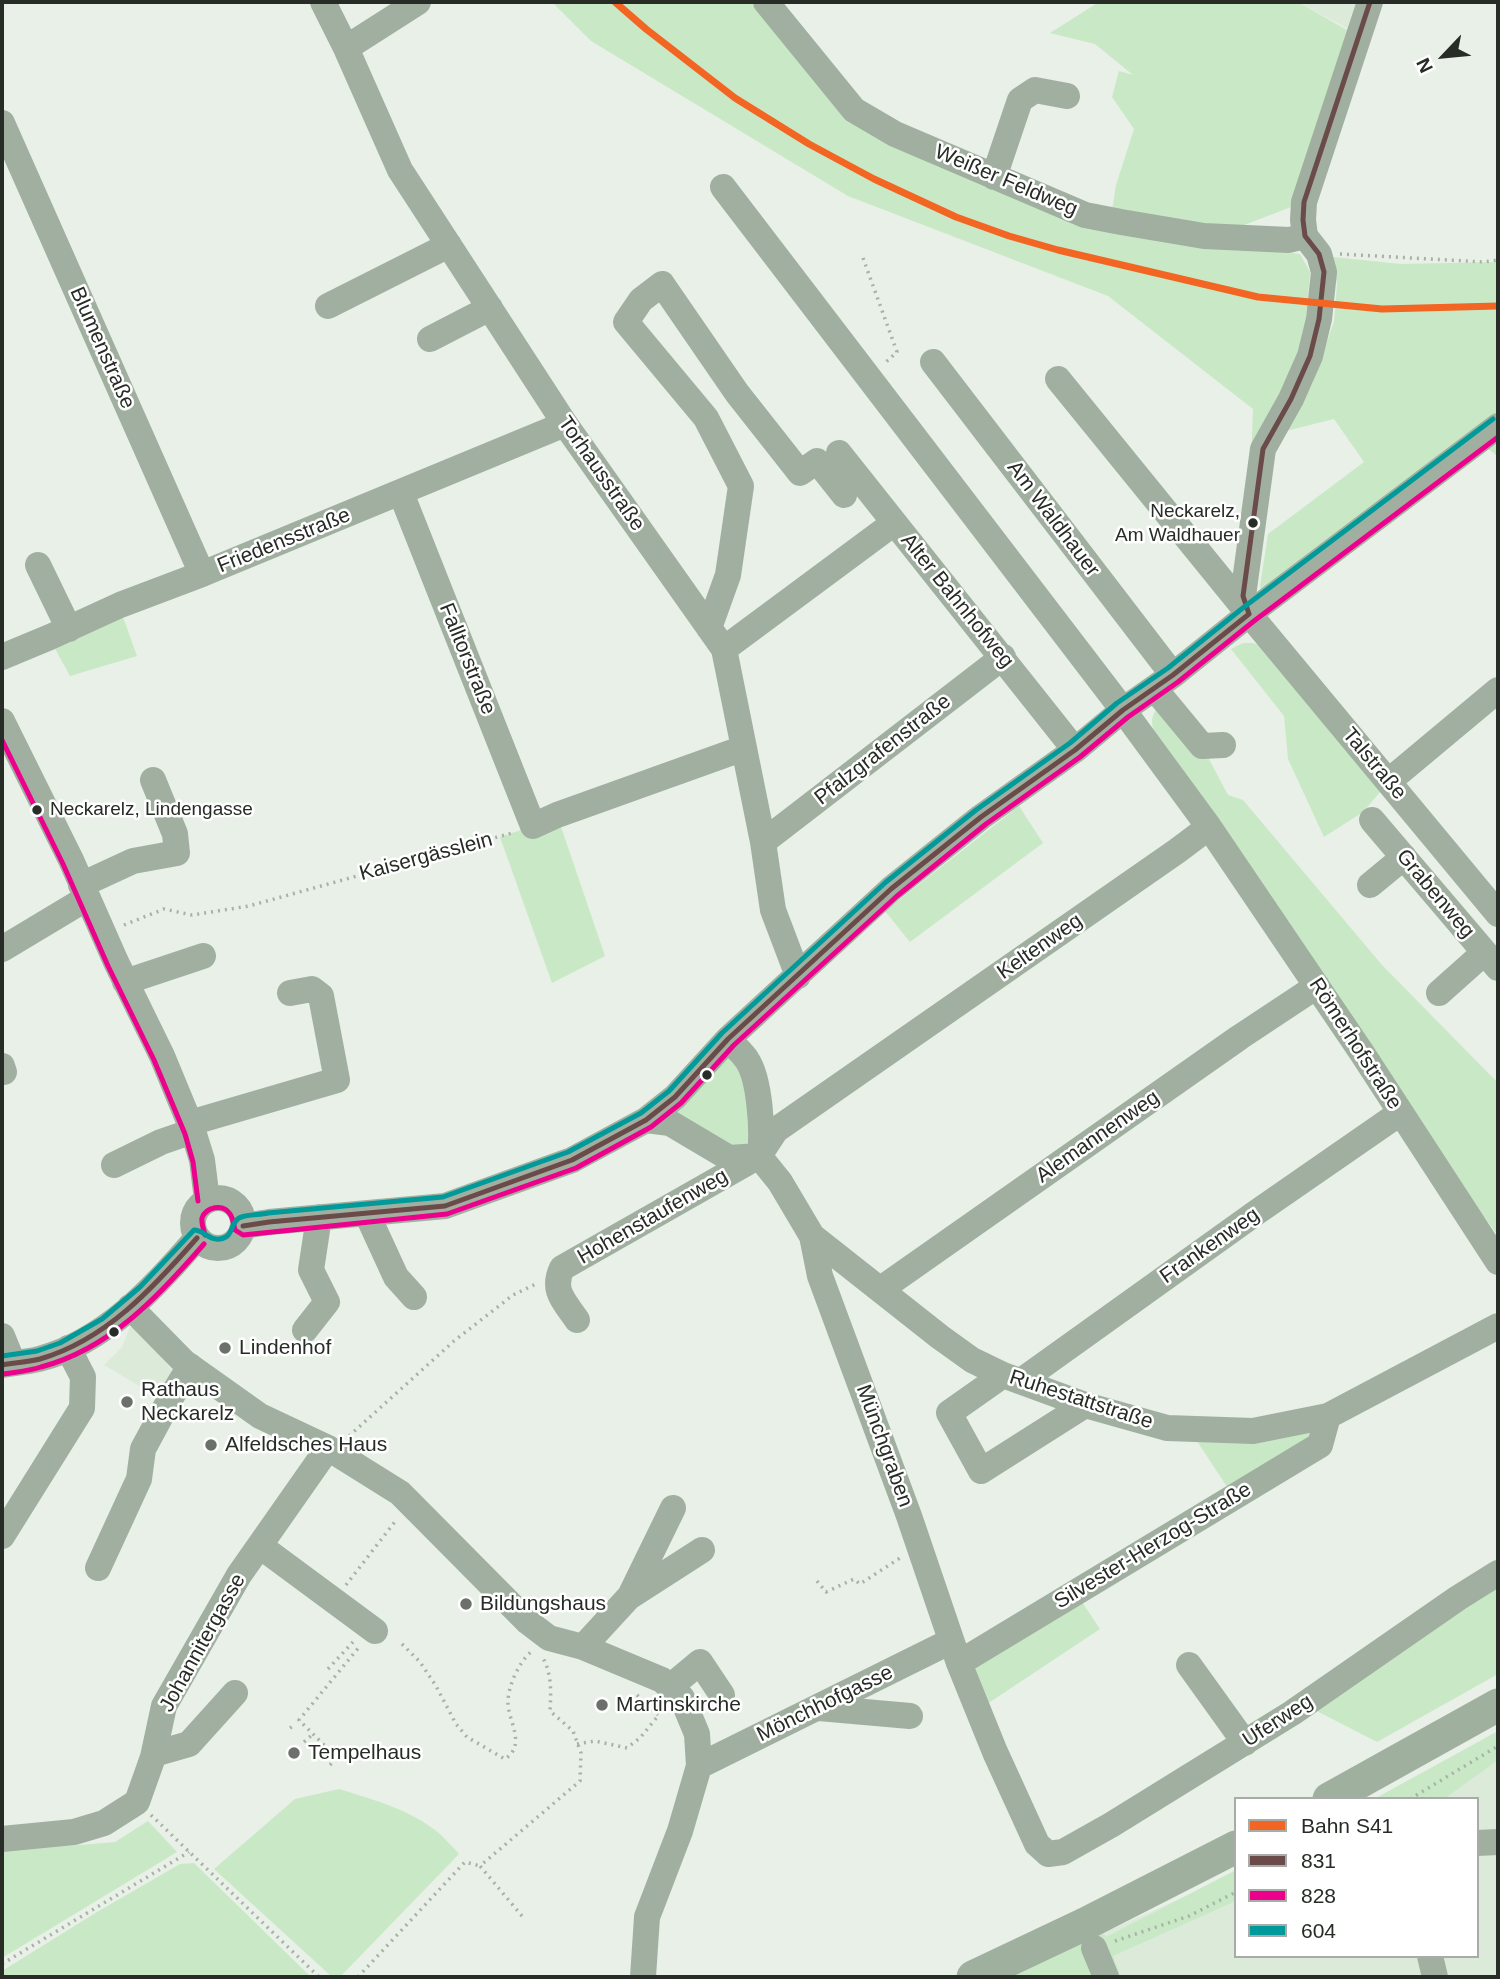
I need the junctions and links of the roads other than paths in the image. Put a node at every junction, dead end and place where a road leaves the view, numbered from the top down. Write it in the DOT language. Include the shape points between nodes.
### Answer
graph roads {
  1 [pos="323,2"];
  2 [pos="418,2"];
  3 [pos="1370,2"];
  4 [pos="770,4"];
  5 [pos="346,48"];
  6 [pos="1067,96"];
  7 [pos="2,123"];
  8 [pos="994,177"];
  9 [pos="723,187"];
  10 [pos="449,245"];
  11 [pos="1316,254"];
  12 [pos="328,306"];
  13 [pos="490,308"];
  14 [pos="430,339"];
  15 [pos="933,362"];
  16 [pos="1058,380"];
  17 [pos="565,424"];
  18 [pos="1498,426"];
  19 [pos="839,453"];
  20 [pos="401,492"];
  21 [pos="844,495"];
  22 [pos="894,523"];
  23 [pos="38,565"];
  24 [pos="202,574"];
  25 [pos="1249,614"];
  26 [pos="69,629"];
  27 [pos="717,638"];
  28 [pos="2,657"];
  29 [pos="1003,657"];
  30 [pos="1163,681"];
  31 [pos="1498,690"];
  32 [pos="1123,710"];
  33 [pos="2,720"];
  34 [pos="1223,745"];
  35 [pos="744,748"];
  36 [pos="1075,750"];
  37 [pos="12,770"];
  38 [pos="153,780"];
  39 [pos="1389,781"];
  40 [pos="1372,820"];
  41 [pos="1209,827"];
  42 [pos="763,842"];
  43 [pos="1404,857"];
  44 [pos="1370,885"];
  45 [pos="84,892"];
  46 [pos="1498,914"];
  47 [pos="1498,926"];
  48 [pos="2,949"];
  49 [pos="1486,954"];
  50 [pos="203,956"];
  51 [pos="798,976"];
  52 [pos="125,982"];
  53 [pos="1317,986"];
  54 [pos="290,993"];
  55 [pos="1439,993"];
  56 [pos="728,1039"];
  57 [pos="1400,1113"];
  58 [pos="646,1120"];
  59 [pos="192,1127"];
  60 [pos="759,1156"];
  61 [pos="114,1165"];
  62 [pos="207,1200"];
  63 [pos="367,1214"];
  64 [pos="319,1217"];
  65 [pos="243,1226"];
  66 [pos="812,1236"];
  67 [pos="197,1238"];
  68 [pos="1498,1262"];
  69 [pos="881,1289"];
  70 [pos="414,1297"];
  71 [pos="131,1307"];
  72 [pos="578,1320"];
  73 [pos="1498,1326"];
  74 [pos="305,1330"];
  75 [pos="2,1336"];
  76 [pos="68,1348"];
  77 [pos="7,1364"];
  78 [pos="190,1366"];
  79 [pos="1012,1378"];
  80 [pos="1085,1405"];
  81 [pos="1328,1416"];
  82 [pos="332,1450"];
  83 [pos="673,1508"];
  84 [pos="2,1536"];
  85 [pos="260,1546"];
  86 [pos="702,1550"];
  87 [pos="98,1568"];
  88 [pos="1498,1573"];
  89 [pos="629,1598"];
  90 [pos="376,1631"];
  91 [pos="583,1647"];
  92 [pos="955,1652"];
  93 [pos="1189,1665"];
  94 [pos="235,1693"];
  95 [pos="676,1693"];
  96 [pos="722,1695"];
  97 [pos="1498,1704"];
  98 [pos="817,1708"];
  99 [pos="910,1716"];
  100 [pos="1244,1743"];
  101 [pos="154,1754"];
  102 [pos="699,1766"];
  103 [pos="1333,1797"];
  104 [pos="2,1839"];
  105 [pos="1498,1842"];
  106 [pos="1479,1843"];
  107 [pos="1234,1848"];
  108 [pos="1048,1854"];
  109 [pos="1094,1948"];
  110 [pos="1430,1958"];
  111 [pos="643,1977"];
  112 [pos="973,1977"];
  113 [pos="1106,1977"];
  114 [pos="1435,1977"];
  1 -- 5 [label="street, Torhausstraße"];
  2 -- 5 [label="street"];
  3 -- 11 [label="street" via="1304,202 1303,220"];
  4 -- 8 [label="street, Weißer Feldweg" via="854,110 895,134"];
  5 -- 10 [label="street, Torhausstraße" via="400,170"];
  6 -- 8 [label="street" via="1035,90 1020,100"];
  7 -- 24 [label="street, Blumenstraße"];
  8 -- 11 [label="street, Weißer Feldweg" via="1085,215 1204,236 1289,240"];
  9 -- 32 [label="street"];
  10 -- 12 [label="street"];
  10 -- 13 [label="street, Torhausstraße"];
  11 -- 25 [label="street" via="1319,319 1310,356 1292,400 1263,449 1243,596"];
  13 -- 14 [label="street"];
  13 -- 17 [label="street, Torhausstraße"];
  15 -- 30 [label="street, Am Waldhauer"];
  16 -- 25 [label="street"];
  17 -- 20 [label="street, Friedensstraße"];
  17 -- 27 [label="street, Torhausstraße"];
  18 -- 25 [label="street"];
  19 -- 22 [label="street, Alter Bahnhofweg"];
  20 -- 24 [label="street, Friedensstraße"];
  20 -- 35 [label="street, Falltorstraße" via="533,826"];
  21 -- 27 [label="street" via="817,461 800,473 737,393 662,284 641,300 626,322 706,418 741,486"];
  22 -- 27 [label="street"];
  22 -- 29 [label="street, Alter Bahnhofweg"];
  23 -- 26 [label="street"];
  24 -- 26 [label="street, Friedensstraße"];
  25 -- 30 [label="street"];
  25 -- 39 [label="street, Talstraße"];
  26 -- 28 [label="street, Friedensstraße"];
  27 -- 35 [label="street, Torhausstraße"];
  29 -- 36 [label="street, Alter Bahnhofweg"];
  29 -- 42 [label="street, Pfalzgrafenstraße"];
  30 -- 32 [label="street"];
  30 -- 34 [label="street, Am Waldhauer" via="1202,746"];
  31 -- 39 [label="street"];
  32 -- 36 [label="street"];
  32 -- 41 [label="street"];
  33 -- 37 [label="street"];
  35 -- 42 [label="street, Torhausstraße"];
  36 -- 51 [label="street" via="891,889"];
  37 -- 45 [label="street"];
  38 -- 45 [label="street" via="175,834 177,853 133,862"];
  39 -- 46 [label="street, Talstraße"];
  40 -- 43 [label="street, Grabenweg"];
  41 -- 53 [label="street, Römerhofstraße"];
  41 -- 60 [label="street, Keltenweg" via="776,1130"];
  42 -- 51 [label="street, Torhausstraße" via="773,910"];
  43 -- 44 [label="street"];
  43 -- 49 [label="street, Grabenweg"];
  45 -- 48 [label="street"];
  45 -- 52 [label="street"];
  47 -- 49 [label="street"];
  49 -- 55 [label="street"];
  50 -- 52 [label="street"];
  51 -- 56 [label="street"];
  52 -- 59 [label="street"];
  53 -- 57 [label="street, Römerhofstraße"];
  53 -- 69 [label="street, Alemannenweg"];
  54 -- 59 [label="street" via="312,989 321,996 337,1080"];
  56 -- 58 [label="street" via="675,1097"];
  56 -- 60 [label="street" via="747,1059 754,1079 761,1121"];
  57 -- 68 [label="street, Römerhofstraße"];
  57 -- 79 [label="street, Frankenweg"];
  58 -- 60 [label="street" via="670,1123 729,1158"];
  58 -- 63 [label="street" via="572,1160 445,1206"];
  59 -- 61 [label="street"];
  59 -- 62 [label="street"];
  60 -- 66 [label="street, Münchgraben"];
  60 -- 72 [label="street, Hohenstaufenweg" via="562,1268 557,1280 559,1293"];
  62 -- 65 [label="street" via="232,1202"];
  62 -- 67 [label="street" via="193,1216"];
  63 -- 64 [label="street"];
  63 -- 70 [label="street" via="396,1277"];
  64 -- 65 [label="street"];
  64 -- 74 [label="street" via="311,1270 327,1301"];
  65 -- 67 [label="street" via="239,1238 226,1248 207,1247"];
  66 -- 69 [label="street, Ruhestattstraße"];
  66 -- 92 [label="street, Münchgraben" via="820,1276"];
  67 -- 71 [label="street"];
  69 -- 79 [label="street, Ruhestattstraße" via="972,1360"];
  71 -- 76 [label="street" via="93,1336"];
  71 -- 78 [label="street"];
  73 -- 81 [label="street, Ruhestattstraße"];
  75 -- 77 [label="street"];
  76 -- 77 [label="street" via="40,1359"];
  76 -- 84 [label="street" via="83,1377 82,1408"];
  78 -- 82 [label="street" via="260,1416"];
  78 -- 87 [label="street" via="143,1449 139,1479"];
  79 -- 80 [label="street, Ruhestattstraße"];
  79 -- 80 [label="street, Frankenweg" via="949,1413 981,1471"];
  80 -- 81 [label="street, Ruhestattstraße" via="1167,1428 1253,1431"];
  81 -- 92 [label="street, Silvester-Herzog-Straße" via="1320,1446"];
  82 -- 85 [label="street, Johannitergasse"];
  82 -- 91 [label="street" via="400,1493 528,1622 549,1638"];
  83 -- 89 [label="street"];
  85 -- 90 [label="street"];
  85 -- 101 [label="street, Johannitergasse" via="164,1706"];
  86 -- 89 [label="street"];
  88 -- 100 [label="street, Uferweg"];
  89 -- 91 [label="street"];
  91 -- 95 [label="street" via="662,1680"];
  92 -- 98 [label="street, Mönchhofgasse"];
  92 -- 108 [label="street, Münchgraben" via="995,1752 1037,1843"];
  93 -- 100 [label="street"];
  94 -- 101 [label="street" via="189,1744"];
  95 -- 96 [label="street" via="700,1662"];
  95 -- 102 [label="street" via="697,1734"];
  97 -- 103 [label="main road"];
  98 -- 99 [label="street"];
  98 -- 102 [label="street, Mönchhofgasse"];
  100 -- 108 [label="street, Uferweg" via="1111,1825 1063,1852"];
  101 -- 104 [label="street, Johannitergasse" via="137,1802 104,1823 74,1832"];
  102 -- 111 [label="street" via="647,1917"];
  105 -- 106 [label="street"];
  107 -- 112 [label="main road"];
  109 -- 113 [label="street"];
  110 -- 114 [label="street"];
}
